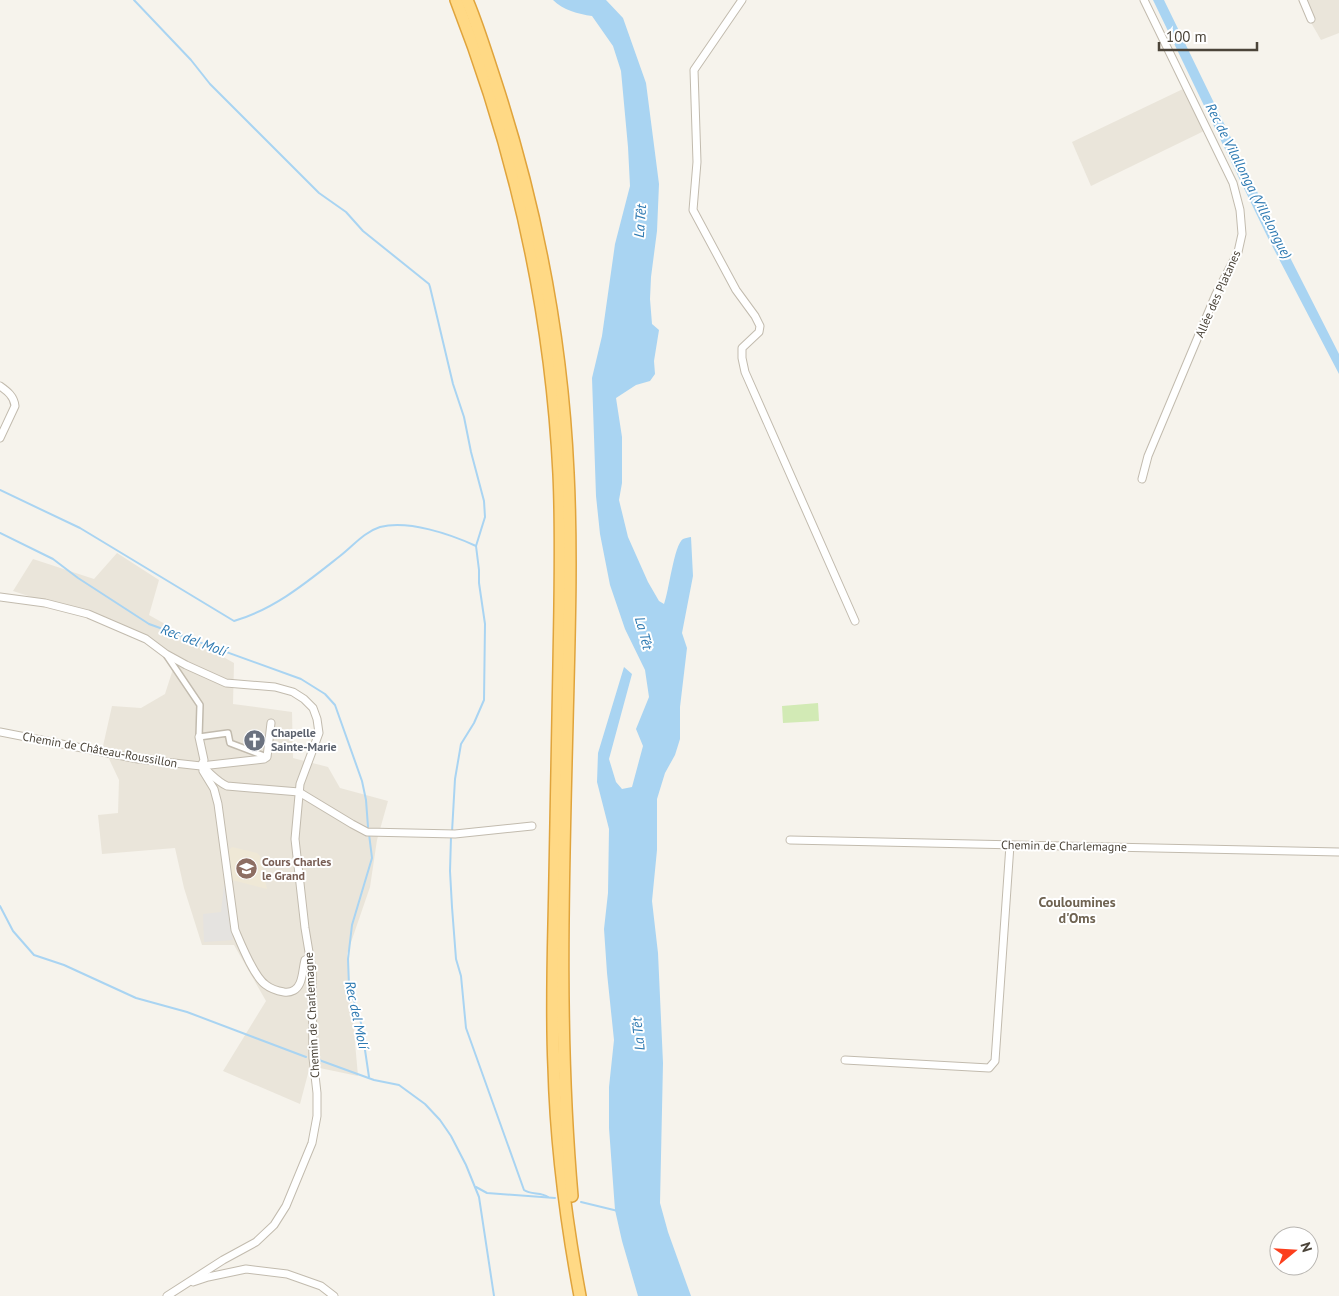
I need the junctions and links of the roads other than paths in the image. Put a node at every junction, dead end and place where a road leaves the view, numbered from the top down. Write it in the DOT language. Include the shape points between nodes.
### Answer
graph roads {
  1 [pos="456,0"];
  2 [pos="467,0"];
  3 [pos="742,0"];
  4 [pos="1144,0"];
  5 [pos="1303,0"];
  6 [pos="1311,19"];
  7 [pos="0,386"];
  8 [pos="0,438"];
  9 [pos="1142,479"];
  10 [pos="0,596"];
  11 [pos="855,621"];
  12 [pos="166,654"];
  13 [pos="271,723"];
  14 [pos="0,732"];
  15 [pos="199,737"];
  16 [pos="267,757"];
  17 [pos="201,766"];
  18 [pos="299,792"];
  19 [pos="532,826"];
  20 [pos="790,840"];
  21 [pos="1010,845"];
  22 [pos="1339,852"];
  23 [pos="310,957"];
  24 [pos="845,1060"];
  25 [pos="181,1287"];
  26 [pos="167,1296"];
  27 [pos="334,1296"];
  28 [pos="580,1296"];
  29 [pos="588,1296"];
  1 -- 28 [label="highway" via="490,93 516,188 539,292 553,401 561,551 554,1067 562,1170"];
  2 -- 29 [label="highway" via="508,118 533,213 550,300 564,406 570,550 563,1070 576,1234"];
  3 -- 11 [label="street" via="694,70 697,162 693,210 736,290 760,326 759,332 742,348 745,372"];
  4 -- 9 [label="street, Allée des Platanes" via="1234,183 1242,234 1238,252 1216,294 1148,456"];
  5 -- 6 [label="street"];
  7 -- 8 [label="street" via="8,391 15,406"];
  10 -- 12 [label="street, Chemin de Charlemagne" via="88,614 146,639"];
  12 -- 15 [label="street" via="200,706"];
  12 -- 18 [label="street, Chemin de Charlemagne" via="226,683 293,692 313,708 319,733"];
  13 -- 16 [label="street"];
  14 -- 17 [label="street, Chemin de Château-Roussillon" via="138,759"];
  15 -- 16 [label="street" via="228,733 230,743"];
  15 -- 17 [label="street" via="204,760"];
  16 -- 17 [label="street, Chemin de Château-Roussillon"];
  17 -- 18 [label="street" via="226,786"];
  17 -- 23 [label="street" via="218,804 235,930 258,976 265,985 290,992 300,984 305,960"];
  18 -- 19 [label="street" via="369,832 450,834"];
  18 -- 23 [label="street, Chemin de Charlemagne" via="296,839"];
  20 -- 21 [label="street, Chemin de Charlemagne"];
  21 -- 22 [label="street, Chemin de Charlemagne"];
  21 -- 24 [label="street" via="995,1061 989,1068"];
  23 -- 25 [label="street, Chemin de Charlemagne" via="317,1093 312,1143 286,1206 274,1225 256,1242"];
  25 -- 26 [label="street, Chemin de Charlemagne"];
  25 -- 27 [label="street" via="246,1269 287,1274 321,1286"];
}
